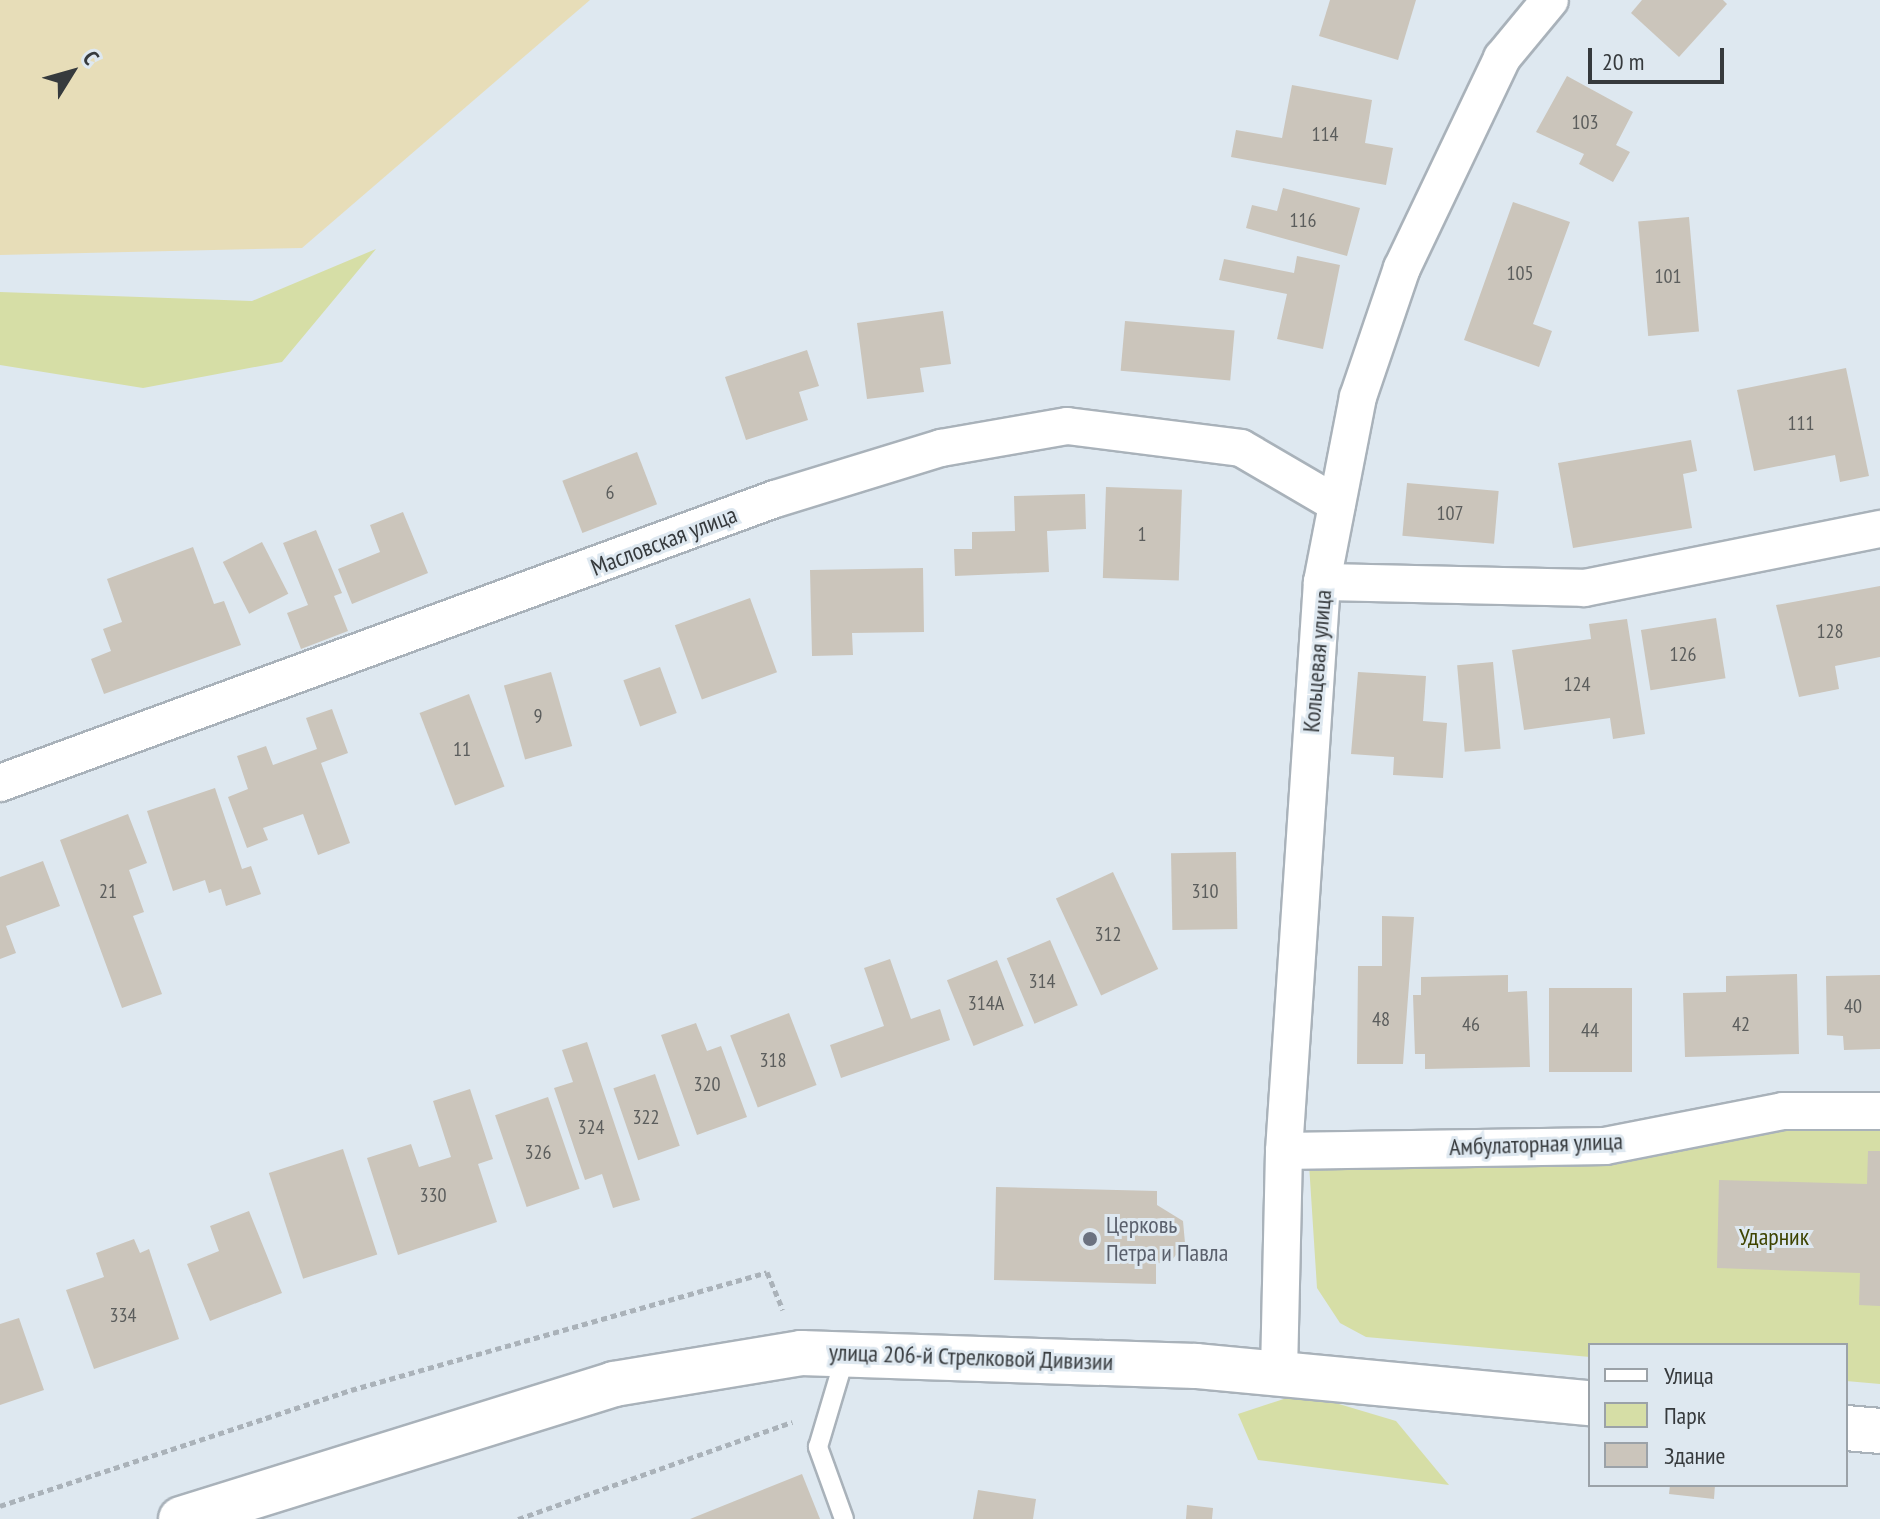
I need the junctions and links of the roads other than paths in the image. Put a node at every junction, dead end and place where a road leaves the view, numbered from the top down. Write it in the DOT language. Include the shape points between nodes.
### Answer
graph roads {
  1 [pos="1550,0"];
  2 [pos="1337,504"];
  3 [pos="1880,529"];
  4 [pos="1322,582"];
  5 [pos="0,783"];
  6 [pos="1880,1111"];
  7 [pos="1284,1151"];
  8 [pos="847,1350"];
  9 [pos="1279,1372"];
  10 [pos="1588,1403"];
  11 [pos="1848,1428"];
  12 [pos="1880,1431"];
  13 [pos="181,1519"];
  14 [pos="844,1519"];
  1 -- 2 [label="street, Кольцевая улица" via="1502,58 1402,268 1358,397"];
  2 -- 4 [label="street, Кольцевая улица"];
  2 -- 5 [label="street, Масловская улица" via="1241,448 1067,426 941,448 775,499"];
  3 -- 4 [label="street" via="1584,588"];
  4 -- 7 [label="street, Кольцевая улица"];
  6 -- 7 [label="street, Амбулаторная улица" via="1783,1111 1605,1146"];
  7 -- 9 [label="street, Кольцевая улица"];
  8 -- 9 [label="main road, улица 206-й Стрелковой Дивизии"];
  8 -- 13 [label="main road, улица 206-й Стрелковой Дивизии" via="614,1384"];
  8 -- 14 [label="lane" via="818,1447"];
  9 -- 10 [label="main road, улица 206-й Стрелковой Дивизии"];
  11 -- 12 [label="main road"];
}
